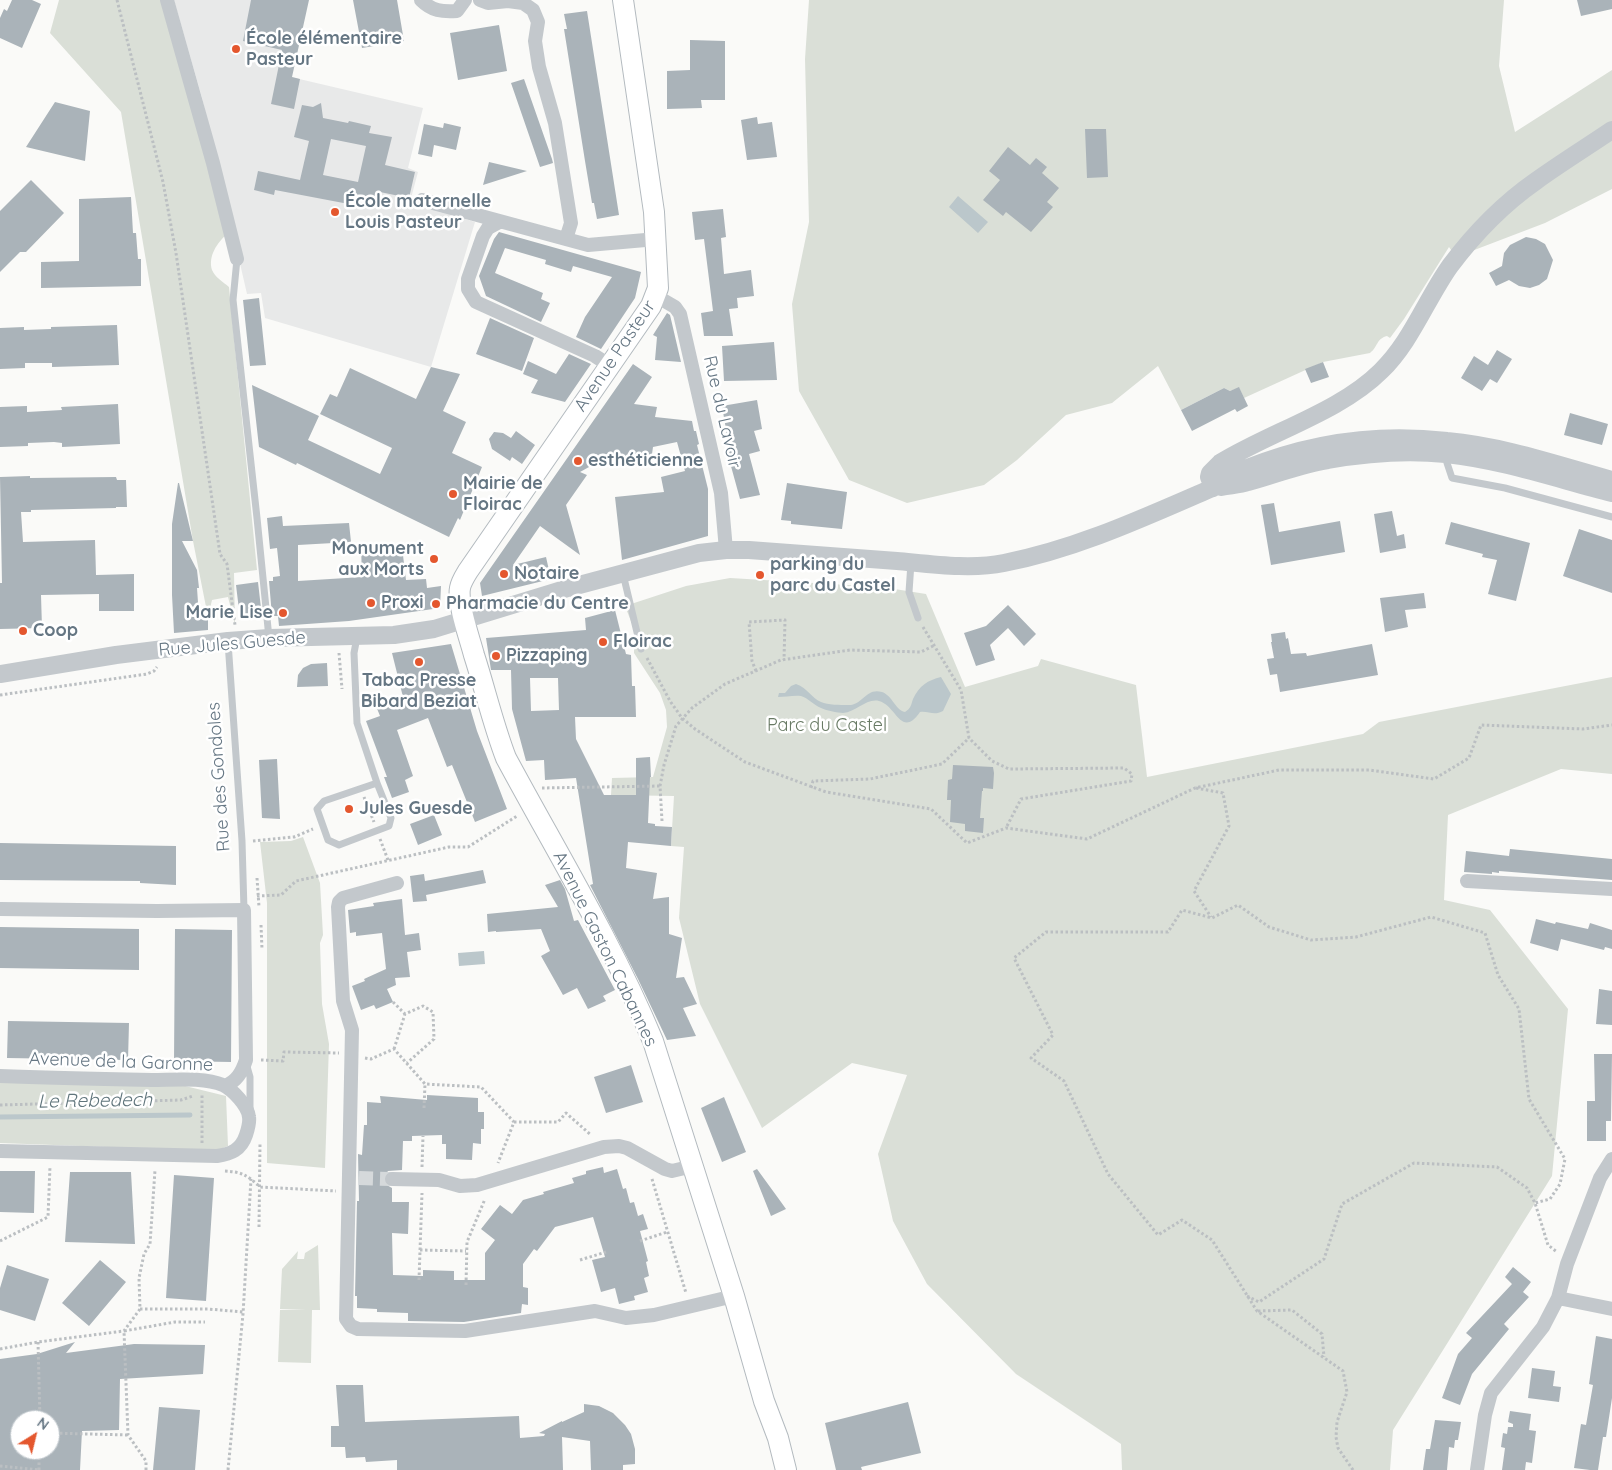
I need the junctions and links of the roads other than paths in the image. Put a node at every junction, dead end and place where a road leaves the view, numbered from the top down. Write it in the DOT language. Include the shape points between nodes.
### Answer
graph roads {
  1 [pos="168,0"];
  2 [pos="422,0"];
  3 [pos="466,0"];
  4 [pos="480,0"];
  5 [pos="623,0"];
  6 [pos="1612,130"];
  7 [pos="422,200"];
  8 [pos="499,222"];
  9 [pos="566,239"];
  10 [pos="657,240"];
  11 [pos="237,259"];
  12 [pos="656,296"];
  13 [pos="609,365"];
  14 [pos="1448,447"];
  15 [pos="1612,480"];
  16 [pos="1214,488"];
  17 [pos="1612,493"];
  18 [pos="1612,517"];
  19 [pos="726,550"];
  20 [pos="911,562"];
  21 [pos="623,574"];
  22 [pos="918,618"];
  23 [pos="464,619"];
  24 [pos="357,637"];
  25 [pos="268,638"];
  26 [pos="228,641"];
  27 [pos="641,649"];
  28 [pos="0,674"];
  29 [pos="377,784"];
  30 [pos="1468,881"];
  31 [pos="397,883"];
  32 [pos="1612,889"];
  33 [pos="244,903"];
  34 [pos="0,909"];
  35 [pos="246,1060"];
  36 [pos="0,1076"];
  37 [pos="225,1086"];
  38 [pos="249,1115"];
  39 [pos="0,1151"];
  40 [pos="1612,1159"];
  41 [pos="693,1166"];
  42 [pos="392,1179"];
  43 [pos="734,1296"];
  44 [pos="1558,1298"];
  45 [pos="1612,1309"];
  46 [pos="764,1401"];
  47 [pos="774,1470"];
  48 [pos="786,1470"];
  49 [pos="1477,1470"];
  1 -- 11 [label="street"];
  2 -- 3 [label="street" via="429,8 443,12 457,11"];
  4 -- 9 [label="street" via="523,3 533,10 538,22 535,41 539,67 555,123 571,222"];
  5 -- 10 [label="main road, Avenue Pasteur"];
  6 -- 16 [label="street" via="1535,181 1490,220 1448,269 1394,356 1362,388 1220,463 1209,477"];
  7 -- 8 [label="street"];
  8 -- 9 [label="street"];
  8 -- 13 [label="street" via="488,228 483,236 468,279 468,289 476,302"];
  9 -- 10 [label="street" via="588,244"];
  10 -- 12 [label="main road, Avenue Pasteur"];
  11 -- 25 [label="lane" via="233,300"];
  12 -- 13 [label="main road, Avenue Pasteur"];
  12 -- 19 [label="street, Rue du Lavoir" via="675,307 680,314 721,493"];
  13 -- 23 [label="main road, Avenue Pasteur" via="468,571 460,588"];
  14 -- 15 [label="street" via="1510,452"];
  14 -- 16 [label="street, Rue Jules Guesde" via="1327,460 1247,483"];
  14 -- 17 [label="street"];
  14 -- 18 [label="lane" via="1447,463 1452,478 1505,488"];
  16 -- 20 [label="street, Rue Jules Guesde" via="1044,555 1000,564 960,566"];
  19 -- 20 [label="street, Rue Jules Guesde"];
  19 -- 21 [label="street, Rue Jules Guesde" via="699,553"];
  20 -- 22 [label="lane" via="909,592"];
  21 -- 23 [label="street, Rue Jules Guesde"];
  21 -- 27 [label="lane"];
  23 -- 24 [label="street, Rue Jules Guesde" via="434,629"];
  23 -- 41 [label="main road, Avenue Gaston Cabannes" via="506,758 574,878 640,1010"];
  24 -- 25 [label="street, Rue Jules Guesde"];
  24 -- 29 [label="lane" via="354,653 357,723"];
  25 -- 26 [label="street, Rue Jules Guesde"];
  26 -- 28 [label="street, Rue Jules Guesde"];
  26 -- 33 [label="lane, Rue des Gondoles"];
  29 -- 29 [label="lane" via="324,801 318,810 328,840 339,845 389,826 391,818"];
  30 -- 32 [label="street"];
  31 -- 43 [label="street" via="343,898 338,907 343,1002 352,1030 352,1183 346,1319 351,1326 358,1329 465,1331 595,1312 626,1318"];
  33 -- 34 [label="street" via="156,911"];
  33 -- 35 [label="street, Rue des Gondoles"];
  35 -- 37 [label="street" via="242,1072"];
  35 -- 38 [label="lane" via="250,1077"];
  36 -- 37 [label="street, Avenue de la Garonne" via="202,1081"];
  37 -- 38 [label="street, Avenue de la Garonne"];
  38 -- 39 [label="street" via="245,1139 232,1154"];
  40 -- 44 [label="street" via="1600,1178"];
  41 -- 42 [label="street" via="672,1171 619,1146 604,1147 477,1185"];
  41 -- 43 [label="main road, Avenue Gaston Cabannes"];
  43 -- 46 [label="main road, Avenue Gaston Cabannes"];
  44 -- 45 [label="street"];
  44 -- 49 [label="street" via="1543,1327 1491,1393"];
  46 -- 47 [label="main road, Avenue Gaston Cabannes"];
  46 -- 48 [label="main road, Avenue Gaston Cabannes"];
}
